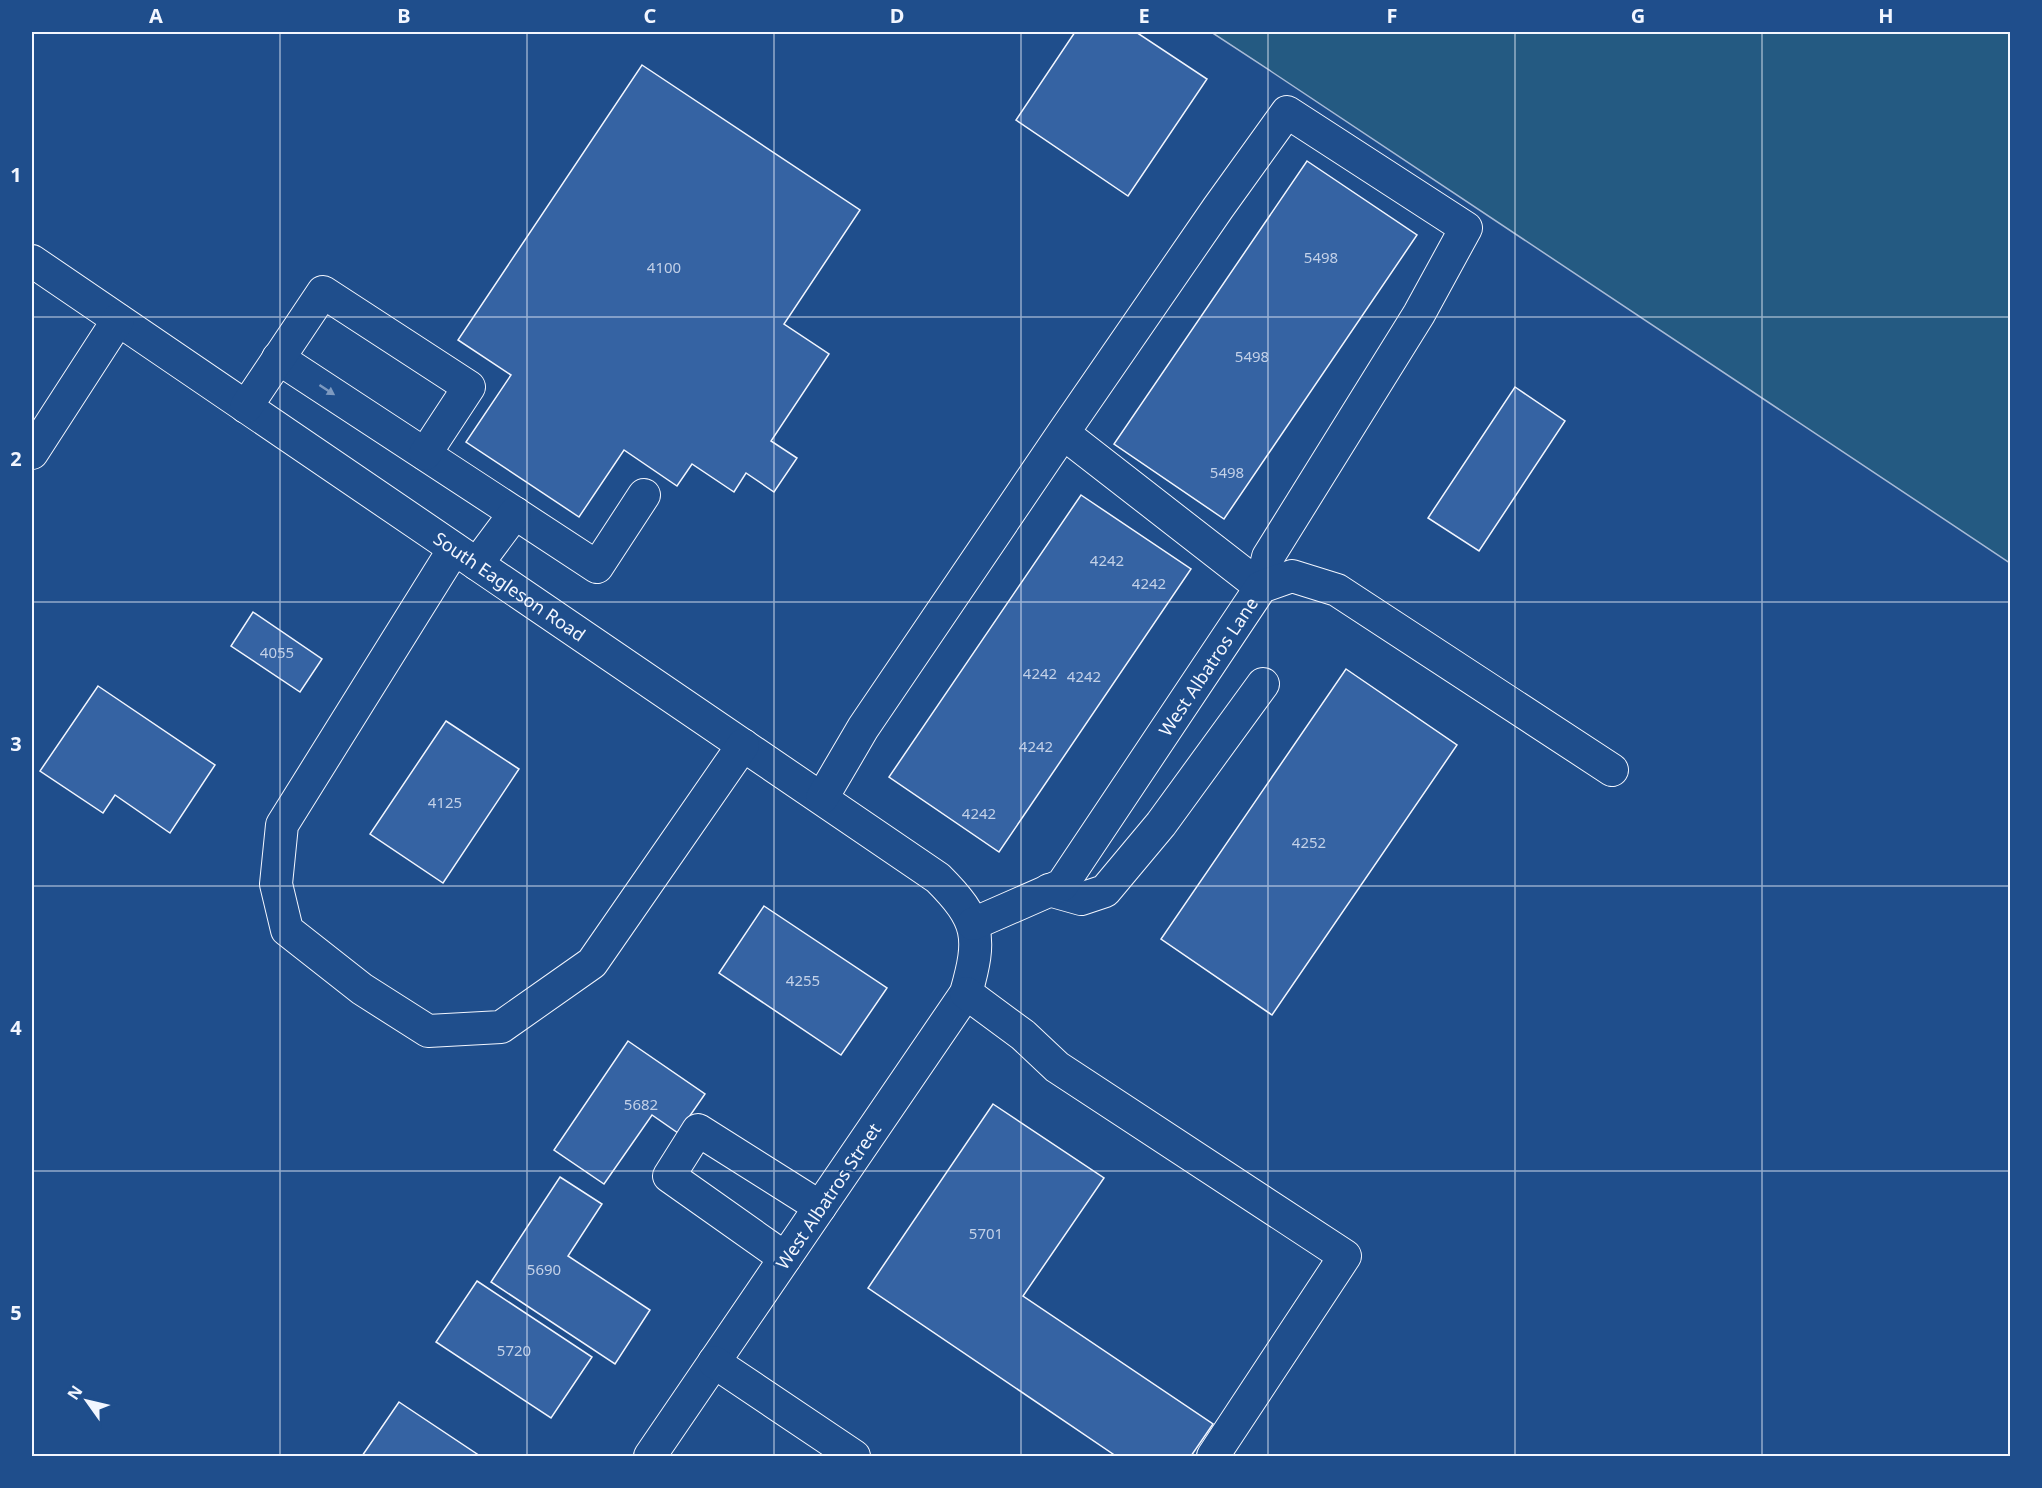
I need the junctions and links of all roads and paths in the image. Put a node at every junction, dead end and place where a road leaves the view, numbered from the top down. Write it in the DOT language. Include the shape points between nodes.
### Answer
graph roads {
  1 [pos="32,261"];
  2 [pos="118,320"];
  3 [pos="278,358"];
  4 [pos="246,407"];
  5 [pos="42,415"];
  6 [pos="1063,433"];
  7 [pos="32,453"];
  8 [pos="424,454"];
  9 [pos="644,495"];
  10 [pos="515,513"];
  11 [pos="466,557"];
  12 [pos="1262,587"];
  13 [pos="1263,684"];
  14 [pos="743,745"];
  15 [pos="1612,770"];
  16 [pos="822,798"];
  17 [pos="1049,890"];
  18 [pos="973,924"];
  19 [pos="966,993"];
  20 [pos="820,1207"];
  21 [pos="785,1258"];
  22 [pos="714,1362"];
  23 [pos="650,1456"];
  24 [pos="854,1456"];
  25 [pos="1213,1456"];
  1 -- 2 [label="street, South Eagleson Road"];
  2 -- 4 [label="street, South Eagleson Road"];
  2 -- 5 [label="street"];
  3 -- 4 [label="street"];
  3 -- 8 [label="street, one-way"];
  3 -- 8 [label="street" via="322,292 469,387"];
  4 -- 11 [label="street, South Eagleson Road"];
  5 -- 7 [label="street"];
  6 -- 12 [label="street"];
  6 -- 12 [label="street" via="1287,112 1466,228 1419,314 1268,557"];
  6 -- 16 [label="street" via="863,728"];
  8 -- 10 [label="street"];
  9 -- 10 [label="street" via="597,567"];
  10 -- 11 [label="street"];
  11 -- 14 [label="street, South Eagleson Road"];
  11 -- 14 [label="street" via="282,825 276,884 286,930 362,989 428,1031 501,1027 592,963"];
  12 -- 15 [label="street, West Albatros Lane" via="1292,576 1337,590"];
  12 -- 17 [label="street, West Albatros Lane" via="1062,885"];
  13 -- 17 [label="street" via="1161,824 1105,891 1081,899"];
  14 -- 16 [label="street, South Eagleson Road"];
  16 -- 18 [label="street, South Eagleson Road" via="938,878 959,899"];
  17 -- 18 [label="street, West Albatros Lane"];
  18 -- 19 [label="street, West Albatros Street" via="976,958"];
  19 -- 20 [label="street, West Albatros Street"];
  19 -- 25 [label="street" via="1023,1035 1057,1067 1345,1256"];
  20 -- 21 [label="street, West Albatros Street"];
  20 -- 21 [label="street" via="698,1130 669,1176"];
  21 -- 22 [label="street, West Albatros Street"];
  22 -- 23 [label="street, West Albatros Street"];
  22 -- 24 [label="street"];
}
